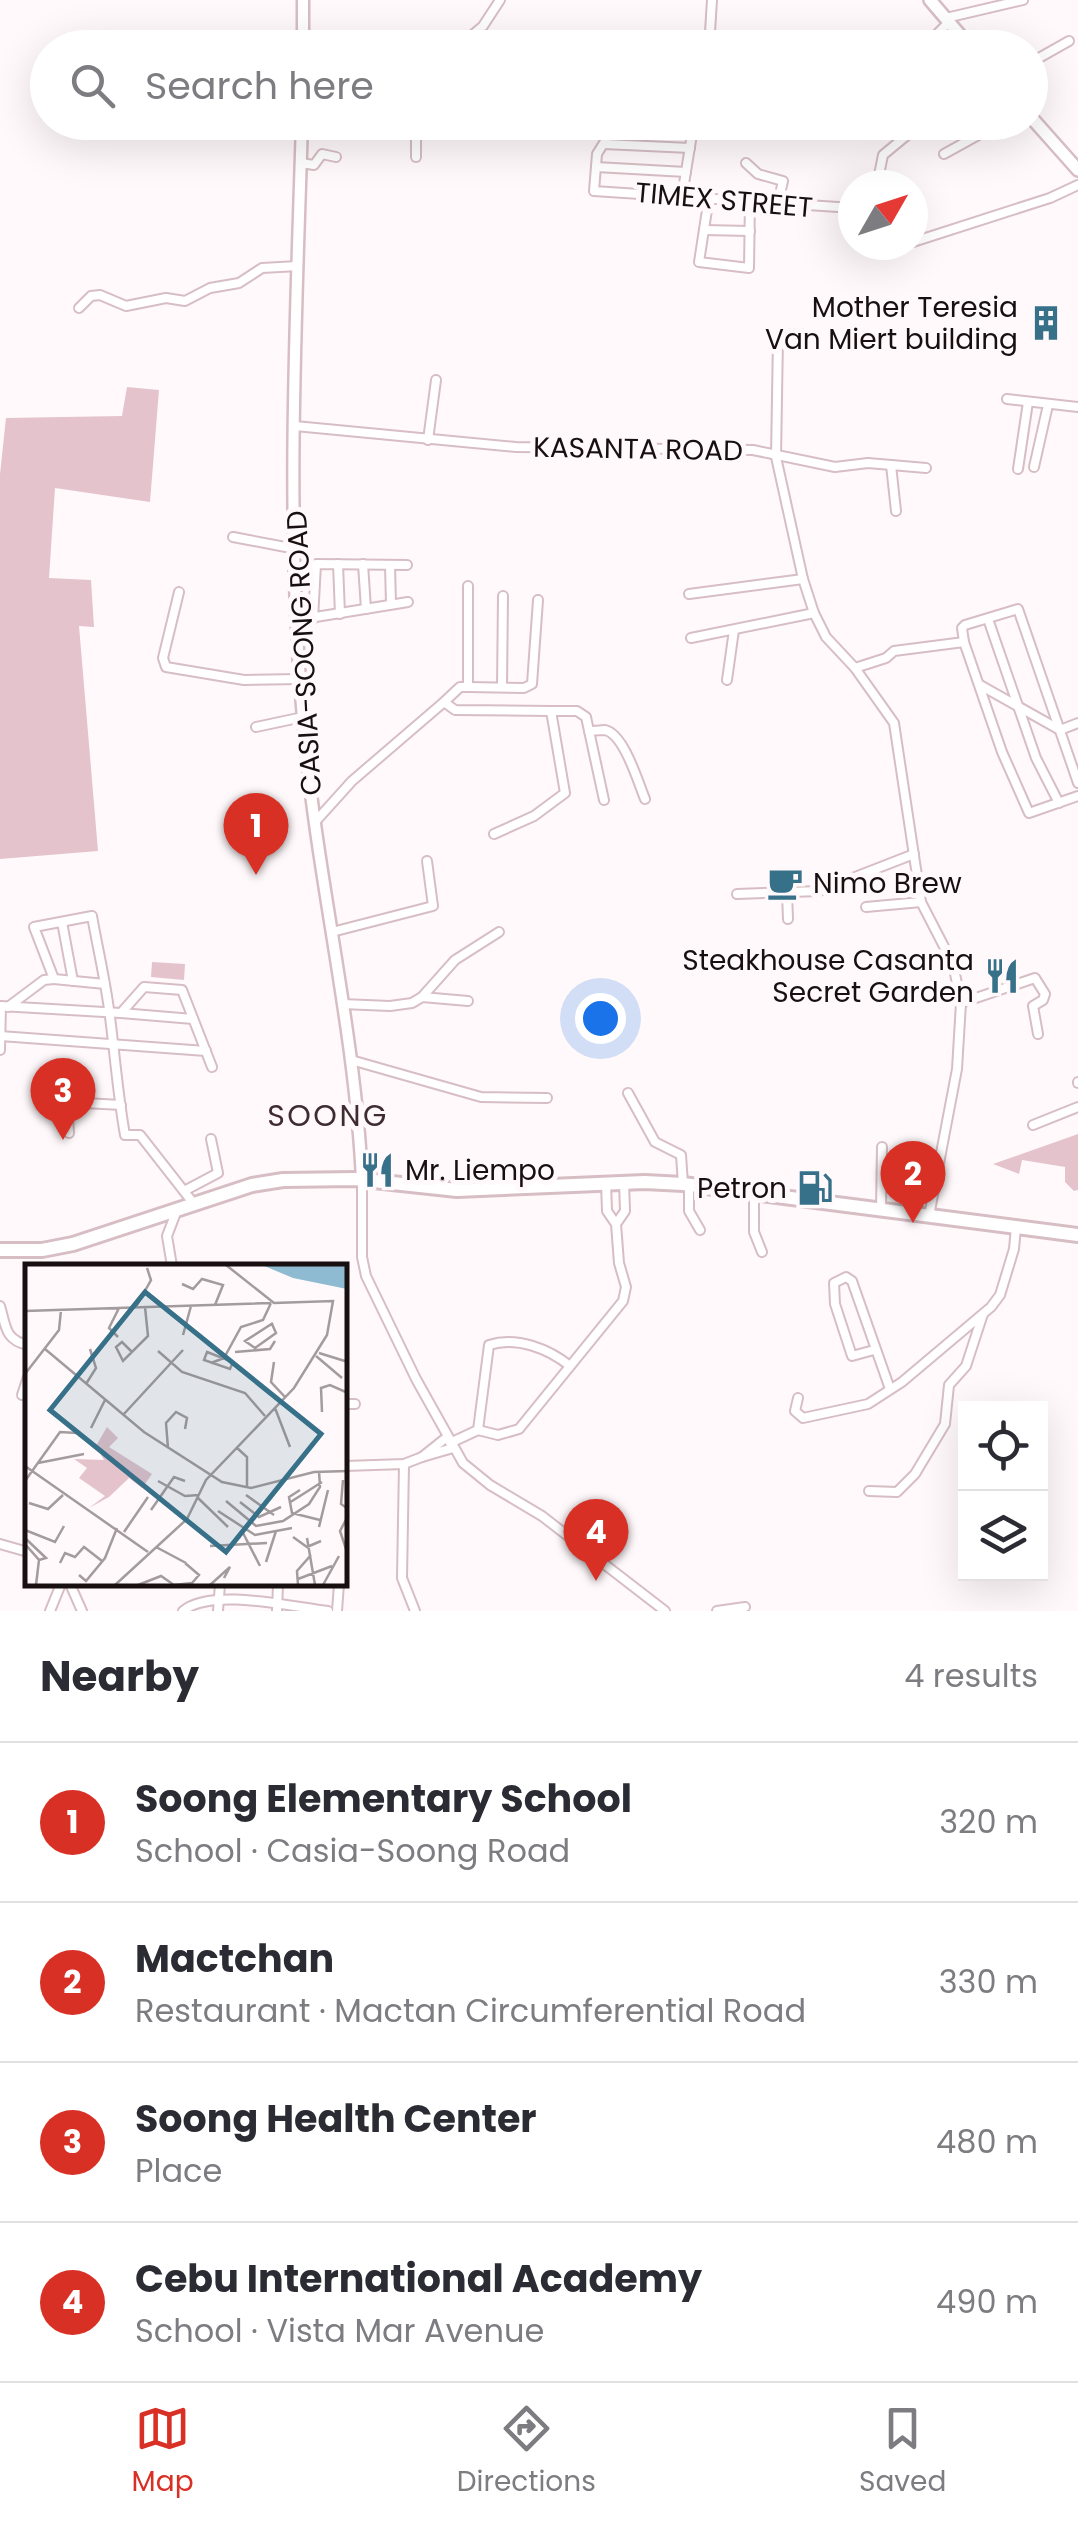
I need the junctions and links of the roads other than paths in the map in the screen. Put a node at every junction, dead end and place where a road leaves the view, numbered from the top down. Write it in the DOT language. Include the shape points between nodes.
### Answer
graph roads {
  1 [pos="303,0"];
  2 [pos="500,0"];
  3 [pos="712,0"];
  4 [pos="930,0"];
  5 [pos="1023,0"];
  6 [pos="948,20"];
  7 [pos="303,30"];
  8 [pos="478,30"];
  9 [pos="710,30"];
  10 [pos="939,30"];
  11 [pos="957,30"];
  12 [pos="1069,41"];
  13 [pos="1048,53"];
  14 [pos="1048,136"];
  15 [pos="302,140"];
  16 [pos="416,140"];
  17 [pos="606,140"];
  18 [pos="691,140"];
  19 [pos="901,140"];
  20 [pos="969,140"];
  21 [pos="604,144"];
  22 [pos="690,148"];
  23 [pos="944,154"];
  24 [pos="416,157"];
  25 [pos="336,158"];
  26 [pos="301,163"];
  27 [pos="746,163"];
  28 [pos="596,167"];
  29 [pos="880,170"];
  30 [pos="1078,170"];
  31 [pos="686,172"];
  32 [pos="1078,185"];
  33 [pos="682,196"];
  34 [pos="709,197"];
  35 [pos="750,200"];
  36 [pos="778,203"];
  37 [pos="838,207"];
  38 [pos="704,230"];
  39 [pos="750,232"];
  40 [pos="928,237"];
  41 [pos="298,266"];
  42 [pos="79,308"];
  43 [pos="804,334"];
  44 [pos="436,380"];
  45 [pos="1007,399"];
  46 [pos="1028,402"];
  47 [pos="1048,405"];
  48 [pos="1078,407"];
  49 [pos="295,426"];
  50 [pos="428,440"];
  51 [pos="776,457"];
  52 [pos="891,465"];
  53 [pos="1034,467"];
  54 [pos="926,468"];
  55 [pos="1018,469"];
  56 [pos="896,511"];
  57 [pos="233,537"];
  58 [pos="296,548"];
  59 [pos="338,564"];
  60 [pos="363,564"];
  61 [pos="390,565"];
  62 [pos="407,565"];
  63 [pos="803,579"];
  64 [pos="468,586"];
  65 [pos="179,592"];
  66 [pos="689,594"];
  67 [pos="503,596"];
  68 [pos="538,600"];
  69 [pos="408,602"];
  70 [pos="391,604"];
  71 [pos="366,610"];
  72 [pos="814,613"];
  73 [pos="340,614"];
  74 [pos="988,618"];
  75 [pos="313,619"];
  76 [pos="297,620"];
  77 [pos="734,630"];
  78 [pos="690,638"];
  79 [pos="964,642"];
  80 [pos="855,668"];
  81 [pos="300,679"];
  82 [pos="727,680"];
  83 [pos="980,685"];
  84 [pos="468,687"];
  85 [pos="502,687"];
  86 [pos="444,702"];
  87 [pos="1021,708"];
  88 [pos="551,710"];
  89 [pos="302,717"];
  90 [pos="1078,724"];
  91 [pos="256,727"];
  92 [pos="1060,730"];
  93 [pos="589,731"];
  94 [pos="1078,782"];
  95 [pos="1078,796"];
  96 [pos="645,799"];
  97 [pos="604,800"];
  98 [pos="1058,802"];
  99 [pos="315,822"];
  100 [pos="494,834"];
  101 [pos="914,854"];
  102 [pos="426,860"];
  103 [pos="738,894"];
  104 [pos="787,894"];
  105 [pos="921,902"];
  106 [pos="866,907"];
  107 [pos="788,918"];
  108 [pos="62,922"];
  109 [pos="332,932"];
  110 [pos="499,932"];
  111 [pos="54,979"];
  112 [pos="73,981"];
  113 [pos="105,984"];
  114 [pos="422,996"];
  115 [pos="468,1001"];
  116 [pos="961,1003"];
  117 [pos="342,1004"];
  118 [pos="3,1006"];
  119 [pos="121,1012"];
  120 [pos="110,1013"];
  121 [pos="194,1019"];
  122 [pos="1038,1034"];
  123 [pos="0,1036"];
  124 [pos="111,1044"];
  125 [pos="0,1050"];
  126 [pos="206,1051"];
  127 [pos="351,1060"];
  128 [pos="212,1068"];
  129 [pos="628,1093"];
  130 [pos="547,1098"];
  131 [pos="121,1105"];
  132 [pos="1078,1107"];
  133 [pos="1033,1125"];
  134 [pos="69,1133"];
  135 [pos="210,1139"];
  136 [pos="882,1147"];
  137 [pos="362,1180"];
  138 [pos="624,1182"];
  139 [pos="606,1183"];
  140 [pos="686,1184"];
  141 [pos="184,1191"];
  142 [pos="754,1194"];
  143 [pos="194,1204"];
  144 [pos="177,1210"];
  145 [pos="882,1210"];
  146 [pos="929,1216"];
  147 [pos="616,1224"];
  148 [pos="1016,1227"];
  149 [pos="700,1230"];
  150 [pos="1078,1235"];
  151 [pos="0,1250"];
  152 [pos="762,1252"];
  153 [pos="172,1264"];
  154 [pos="0,1306"];
  155 [pos="983,1314"];
  156 [pos="25,1344"];
  157 [pos="874,1350"];
  158 [pos="570,1366"];
  159 [pos="25,1386"];
  160 [pos="890,1389"];
  161 [pos="22,1396"];
  162 [pos="798,1398"];
  163 [pos="478,1430"];
  164 [pos="450,1443"];
  165 [pos="404,1464"];
  166 [pos="348,1466"];
  167 [pos="869,1491"];
  168 [pos="0,1544"];
  169 [pos="25,1551"];
  170 [pos="60,1586"];
  171 [pos="71,1586"];
  172 [pos="220,1586"];
  173 [pos="339,1586"];
  174 [pos="219,1599"];
  175 [pos="745,1606"];
  176 [pos="278,1608"];
  177 [pos="50,1611"];
  178 [pos="82,1611"];
  179 [pos="183,1611"];
  180 [pos="218,1611"];
  181 [pos="328,1611"];
  182 [pos="338,1611"];
  183 [pos="415,1611"];
  184 [pos="665,1611"];
  185 [pos="717,1611"];
  1 -- 7 [label="street"];
  2 -- 8 [label="street"];
  3 -- 9 [label="street"];
  4 -- 6 [label="main road"];
  5 -- 6 [label="street"];
  6 -- 10 [label="street"];
  6 -- 11 [label="main road"];
  12 -- 13 [label="street"];
  14 -- 30 [label="main road"];
  15 -- 26 [label="street, CASIA-SOONG ROAD"];
  16 -- 24 [label="street"];
  17 -- 21 [label="street"];
  18 -- 22 [label="street"];
  19 -- 29 [label="street" via="883,155"];
  20 -- 23 [label="street"];
  21 -- 22 [label="street"];
  21 -- 28 [label="street"];
  22 -- 31 [label="street"];
  25 -- 26 [label="street" via="322,154 314,165"];
  26 -- 41 [label="street, CASIA-SOONG ROAD"];
  27 -- 36 [label="street" via="783,182"];
  28 -- 31 [label="street"];
  28 -- 33 [label="street, TIMEX STREET" via="594,190"];
  31 -- 33 [label="street"];
  32 -- 40 [label="street"];
  33 -- 34 [label="street, TIMEX STREET"];
  34 -- 35 [label="street, TIMEX STREET"];
  34 -- 38 [label="street"];
  35 -- 36 [label="street, TIMEX STREET"];
  35 -- 39 [label="street"];
  36 -- 37 [label="street, TIMEX STREET"];
  38 -- 39 [label="street"];
  38 -- 39 [label="street" via="699,262 748,268"];
  41 -- 42 [label="street" via="262,268 185,301 126,306 100,295"];
  41 -- 49 [label="street, CASIA-SOONG ROAD"];
  43 -- 51 [label="street" via="778,338"];
  44 -- 50 [label="street"];
  45 -- 46 [label="street"];
  46 -- 47 [label="street"];
  46 -- 55 [label="street"];
  47 -- 48 [label="street"];
  47 -- 53 [label="street"];
  49 -- 50 [label="street, KASANTA ROAD"];
  49 -- 58 [label="street, CASIA-SOONG ROAD"];
  50 -- 51 [label="street, KASANTA ROAD" via="752,450"];
  51 -- 52 [label="street" via="835,467"];
  51 -- 63 [label="street, KASANTA ROAD"];
  52 -- 54 [label="street"];
  52 -- 56 [label="street"];
  57 -- 58 [label="street"];
  58 -- 76 [label="street, CASIA-SOONG ROAD"];
  59 -- 60 [label="street"];
  59 -- 73 [label="street"];
  59 -- 75 [label="street" via="313,566"];
  60 -- 61 [label="street"];
  60 -- 71 [label="street"];
  61 -- 62 [label="street"];
  61 -- 70 [label="street"];
  63 -- 66 [label="street"];
  63 -- 72 [label="street, KASANTA ROAD"];
  64 -- 84 [label="street"];
  65 -- 81 [label="street" via="166,667 244,680"];
  67 -- 85 [label="street"];
  68 -- 85 [label="street" via="534,682"];
  69 -- 70 [label="street"];
  70 -- 71 [label="street"];
  71 -- 73 [label="street"];
  72 -- 77 [label="street"];
  72 -- 80 [label="street, KASANTA ROAD"];
  73 -- 75 [label="street"];
  74 -- 79 [label="street" via="962,628"];
  74 -- 87 [label="street"];
  74 -- 92 [label="street" via="1018,610"];
  75 -- 76 [label="street"];
  76 -- 81 [label="street, CASIA-SOONG ROAD"];
  77 -- 78 [label="street"];
  77 -- 82 [label="street"];
  79 -- 80 [label="street" via="894,651"];
  79 -- 83 [label="street"];
  80 -- 101 [label="street, KASANTA ROAD" via="894,723"];
  81 -- 89 [label="street, CASIA-SOONG ROAD"];
  83 -- 87 [label="street"];
  83 -- 98 [label="street" via="1029,813"];
  84 -- 85 [label="street"];
  84 -- 86 [label="street"];
  86 -- 88 [label="street" via="455,710"];
  86 -- 99 [label="street"];
  87 -- 92 [label="street"];
  87 -- 98 [label="street"];
  88 -- 93 [label="street" via="577,710"];
  88 -- 100 [label="street" via="565,794"];
  89 -- 91 [label="street"];
  89 -- 99 [label="street, CASIA-SOONG ROAD"];
  90 -- 92 [label="street"];
  92 -- 94 [label="street"];
  93 -- 96 [label="street" via="614,734"];
  93 -- 97 [label="street"];
  95 -- 98 [label="street"];
  99 -- 109 [label="street, CASIA-SOONG ROAD"];
  101 -- 104 [label="street" via="819,891"];
  101 -- 105 [label="street, KASANTA ROAD"];
  102 -- 109 [label="street" via="434,906"];
  103 -- 104 [label="street"];
  104 -- 107 [label="street"];
  105 -- 106 [label="street"];
  105 -- 116 [label="street, KASANTA ROAD" via="952,964"];
  108 -- 111 [label="street" via="34,927"];
  108 -- 112 [label="street"];
  108 -- 113 [label="street" via="92,916"];
  109 -- 117 [label="street, CASIA-SOONG ROAD"];
  110 -- 114 [label="street" via="456,960"];
  111 -- 112 [label="street"];
  111 -- 118 [label="street"];
  112 -- 113 [label="street"];
  113 -- 120 [label="street"];
  114 -- 115 [label="street"];
  114 -- 117 [label="street" via="390,1006"];
  116 -- 122 [label="street" via="1035,978 1045,994 1034,1006"];
  116 -- 146 [label="street, KASANTA ROAD" via="957,1069"];
  117 -- 127 [label="street, CASIA-SOONG ROAD"];
  118 -- 120 [label="street"];
  118 -- 123 [label="street"];
  119 -- 120 [label="street"];
  119 -- 121 [label="street"];
  119 -- 121 [label="street" via="148,986 182,990"];
  120 -- 124 [label="street"];
  121 -- 126 [label="street"];
  123 -- 124 [label="street"];
  123 -- 125 [label="street"];
  124 -- 126 [label="street"];
  124 -- 131 [label="street"];
  126 -- 128 [label="street"];
  127 -- 130 [label="street" via="481,1097"];
  127 -- 137 [label="street, CASIA-SOONG ROAD"];
  129 -- 140 [label="street" via="655,1142 681,1155"];
  131 -- 134 [label="street" via="67,1102"];
  131 -- 141 [label="street" via="126,1134 140,1135"];
  132 -- 133 [label="street"];
  135 -- 141 [label="street" via="218,1174"];
  136 -- 145 [label="street"];
  137 -- 139 [label="main road" via="458,1190"];
  137 -- 143 [label="main road" via="283,1180"];
  137 -- 164 [label="street" via="366,1276"];
  138 -- 139 [label="main road"];
  138 -- 140 [label="main road"];
  138 -- 147 [label="street" via="625,1212"];
  139 -- 147 [label="street" via="607,1211"];
  140 -- 142 [label="main road"];
  140 -- 149 [label="street"];
  141 -- 143 [label="street"];
  142 -- 145 [label="main road"];
  142 -- 152 [label="street" via="754,1232"];
  143 -- 144 [label="main road"];
  144 -- 151 [label="main road" via="72,1244"];
  144 -- 153 [label="street" via="167,1236"];
  145 -- 146 [label="main road"];
  146 -- 148 [label="main road"];
  147 -- 158 [label="street" via="626,1286 622,1301"];
  148 -- 150 [label="main road"];
  148 -- 155 [label="street" via="1000,1295"];
  154 -- 156 [label="street" via="6,1332"];
  155 -- 160 [label="street"];
  155 -- 167 [label="street" via="966,1366 949,1385 945,1424 915,1474 897,1492"];
  157 -- 157 [label="street" via="852,1356 835,1304 834,1283 840,1279 852,1281"];
  157 -- 160 [label="street"];
  158 -- 163 [label="street" via="520,1429 498,1435"];
  158 -- 163 [label="street" via="544,1348 489,1344"];
  159 -- 161 [label="street"];
  160 -- 162 [label="street" via="863,1406 803,1418 797,1416"];
  163 -- 164 [label="street"];
  164 -- 165 [label="street"];
  164 -- 184 [label="street" via="471,1471 542,1516"];
  165 -- 166 [label="street"];
  165 -- 183 [label="street" via="402,1578"];
  168 -- 169 [label="street"];
  170 -- 177 [label="street"];
  171 -- 178 [label="street"];
  172 -- 174 [label="street"];
  173 -- 182 [label="street"];
  174 -- 176 [label="street"];
  174 -- 179 [label="street" via="200,1600"];
  174 -- 180 [label="street"];
  175 -- 185 [label="street"];
  176 -- 181 [label="street"];
}
